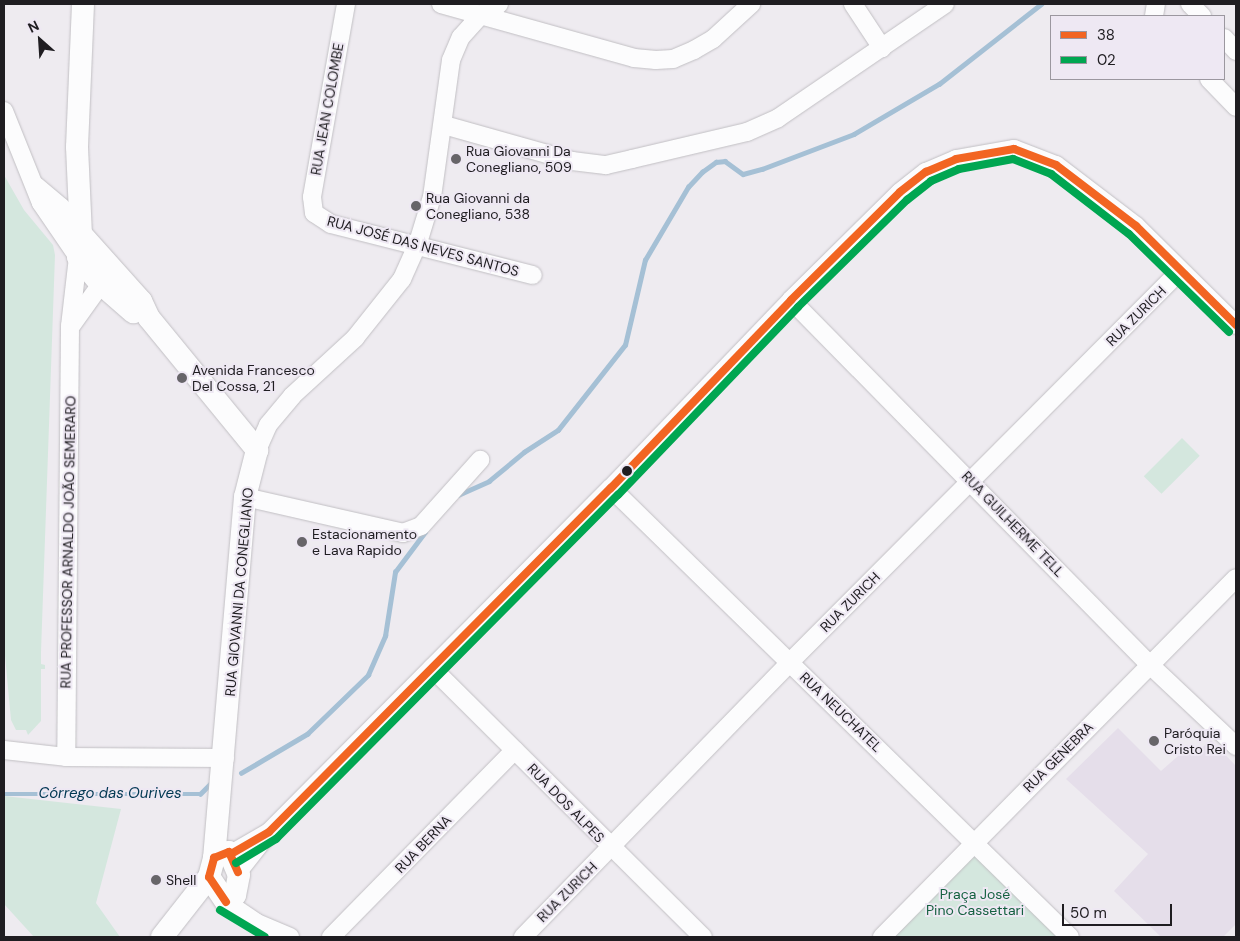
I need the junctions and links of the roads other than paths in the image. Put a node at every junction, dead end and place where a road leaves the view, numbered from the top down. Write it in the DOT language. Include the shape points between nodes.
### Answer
graph roads {
  1 [pos="83,4"];
  2 [pos="346,4"];
  3 [pos="441,4"];
  4 [pos="499,4"];
  5 [pos="751,4"];
  6 [pos="853,4"];
  7 [pos="945,4"];
  8 [pos="1190,4"];
  9 [pos="481,15"];
  10 [pos="1201,15"];
  11 [pos="1225,39"];
  12 [pos="882,48"];
  13 [pos="1236,51"];
  14 [pos="1210,80"];
  15 [pos="1236,107"];
  16 [pos="4,111"];
  17 [pos="444,125"];
  18 [pos="31,182"];
  19 [pos="314,214"];
  20 [pos="81,234"];
  21 [pos="416,246"];
  22 [pos="78,258"];
  23 [pos="1180,271"];
  24 [pos="103,274"];
  25 [pos="533,275"];
  26 [pos="790,300"];
  27 [pos="70,326"];
  28 [pos="1236,326"];
  29 [pos="257,450"];
  30 [pos="480,460"];
  31 [pos="971,481"];
  32 [pos="611,488"];
  33 [pos="246,497"];
  34 [pos="1236,578"];
  35 [pos="790,662"];
  36 [pos="1149,664"];
  37 [pos="432,668"];
  38 [pos="1236,746"];
  39 [pos="4,750"];
  40 [pos="515,750"];
  41 [pos="66,757"];
  42 [pos="224,758"];
  43 [pos="974,842"];
  44 [pos="610,848"];
  45 [pos="225,875"];
  46 [pos="162,937"];
  47 [pos="290,937"];
  48 [pos="331,937"];
  49 [pos="523,937"];
  50 [pos="702,937"];
  51 [pos="882,937"];
  52 [pos="1070,937"];
  1 -- 20 [label="main road, RUA PROFESSOR ARNALDO JOÃO SEMERARO" via="77,147"];
  2 -- 19 [label="street, RUA JEAN COLOMBE" via="312,197"];
  3 -- 9 [label="street"];
  4 -- 9 [label="street, RUA GIOVANNI DA CONEGLIANO"];
  5 -- 9 [label="street" via="713,38 694,50 674,59 656,60 634,58"];
  6 -- 12 [label="street"];
  7 -- 12 [label="street"];
  8 -- 10 [label="street"];
  9 -- 17 [label="street, RUA GIOVANNI DA CONEGLIANO" via="461,37 451,60"];
  11 -- 13 [label="street"];
  12 -- 17 [label="street" via="762,126 606,164 572,161"];
  14 -- 15 [label="street"];
  16 -- 18 [label="street"];
  17 -- 21 [label="street, RUA GIOVANNI DA CONEGLIANO" via="432,197"];
  18 -- 20 [label="street" via="61,207"];
  18 -- 22 [label="street" via="49,218"];
  19 -- 21 [label="street, RUA JOSÉ DAS NEVES SANTOS" via="331,224"];
  20 -- 22 [label="main road, RUA PROFESSOR ARNALDO JOÃO SEMERARO"];
  20 -- 24 [label="main road"];
  21 -- 25 [label="street, RUA JOSÉ DAS NEVES SANTOS"];
  21 -- 29 [label="street, RUA GIOVANNI DA CONEGLIANO" via="402,278 383,304 355,338 292,396 268,425"];
  22 -- 24 [label="main road"];
  22 -- 27 [label="street, RUA PROFESSOR ARNALDO JOÃO SEMERARO"];
  23 -- 26 [label="street" via="1136,226 1083,182 1056,165 1014,150 956,159 926,172 900,192"];
  23 -- 28 [label="street"];
  23 -- 31 [label="street, RUA ZURICH"];
  24 -- 27 [label="street"];
  24 -- 29 [label="main road" via="140,301 149,318"];
  26 -- 31 [label="street, RUA GUILHERME TELL"];
  26 -- 32 [label="street"];
  27 -- 41 [label="street, RUA PROFESSOR ARNALDO JOÃO SEMERARO"];
  29 -- 33 [label="main road, RUA GIOVANNI DA CONEGLIANO"];
  30 -- 33 [label="street" via="421,526 403,533"];
  31 -- 35 [label="street, RUA ZURICH"];
  31 -- 36 [label="street, RUA GUILHERME TELL"];
  32 -- 35 [label="street, RUA NEUCHATEL"];
  32 -- 37 [label="street"];
  33 -- 42 [label="main road, RUA GIOVANNI DA CONEGLIANO"];
  34 -- 36 [label="street, RUA GENEBRA"];
  35 -- 43 [label="street, RUA NEUCHATEL"];
  35 -- 44 [label="street, RUA ZURICH"];
  36 -- 38 [label="street, RUA GUILHERME TELL"];
  36 -- 43 [label="street, RUA GENEBRA"];
  37 -- 40 [label="street, RUA DOS ALPES"];
  37 -- 45 [label="street"];
  39 -- 41 [label="street"];
  40 -- 44 [label="street, RUA DOS ALPES"];
  40 -- 48 [label="street, RUA BERNA"];
  41 -- 42 [label="street"];
  42 -- 45 [label="main road, RUA GIOVANNI DA CONEGLIANO" via="220,813"];
  43 -- 51 [label="street, RUA GENEBRA"];
  43 -- 52 [label="street, RUA NEUCHATEL"];
  44 -- 49 [label="street, RUA ZURICH"];
  44 -- 50 [label="street, RUA DOS ALPES"];
  45 -- 46 [label="main road" via="201,901 181,911"];
  45 -- 47 [label="street" via="256,922"];
}
